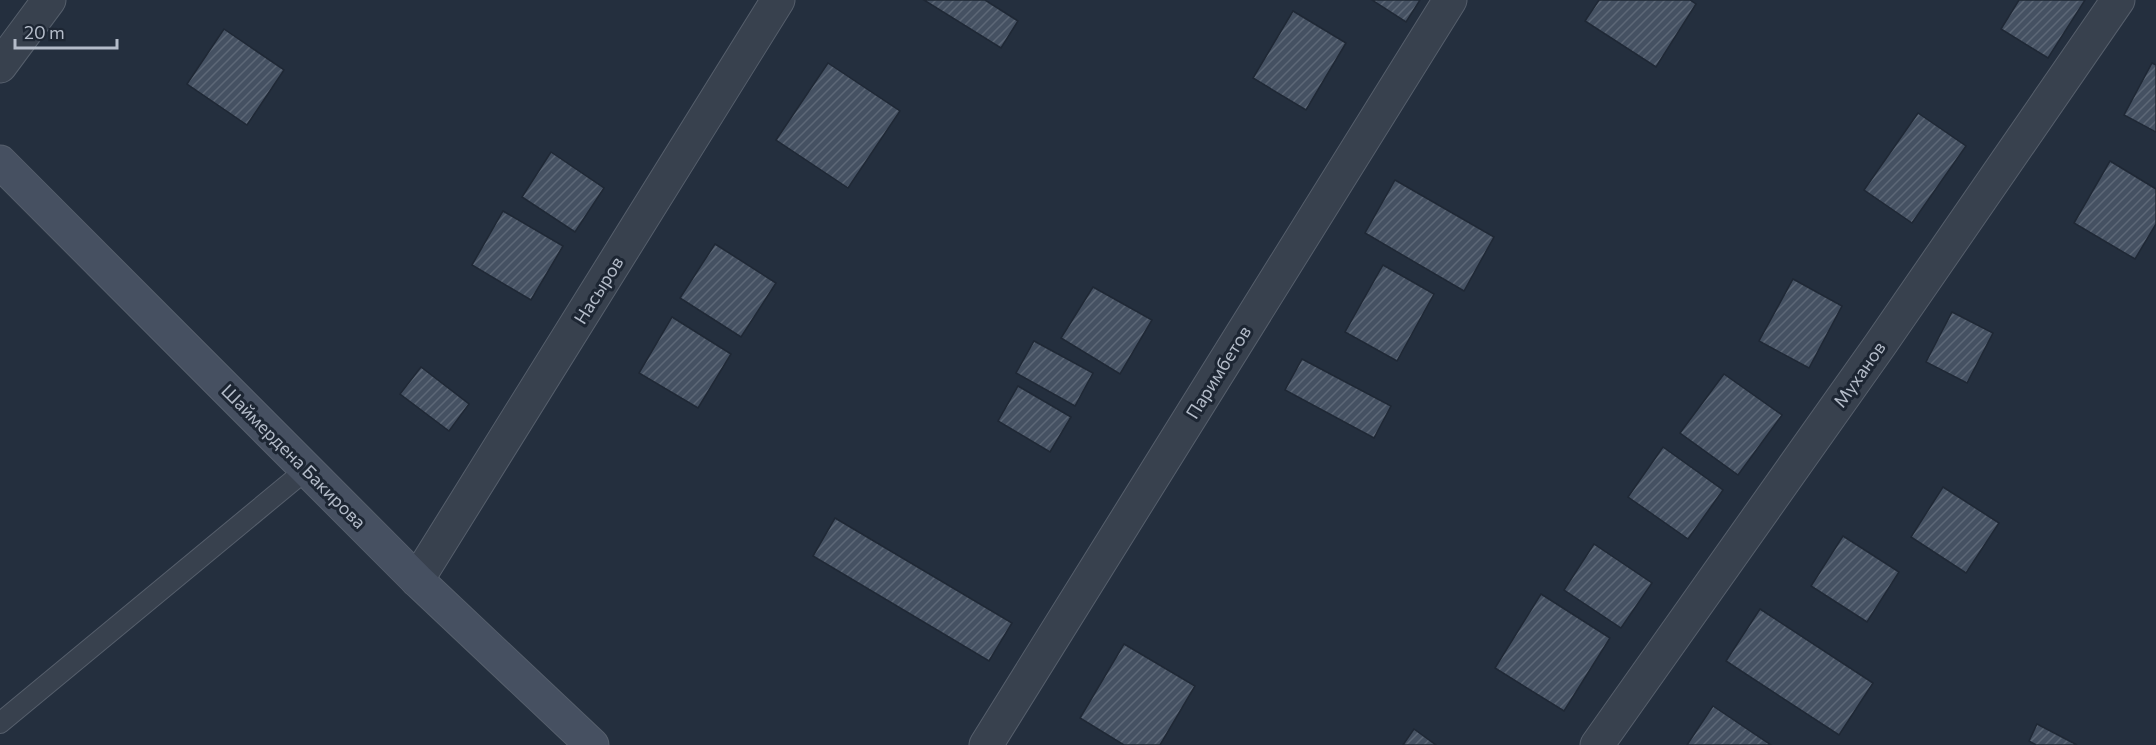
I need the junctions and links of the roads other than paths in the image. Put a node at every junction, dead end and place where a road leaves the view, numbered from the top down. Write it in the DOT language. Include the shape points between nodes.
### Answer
graph roads {
  1 [pos="49,0"];
  2 [pos="778,0"];
  3 [pos="1450,0"];
  4 [pos="2118,0"];
  5 [pos="0,66"];
  6 [pos="0,162"];
  7 [pos="307,470"];
  8 [pos="417,580"];
  9 [pos="0,723"];
  10 [pos="592,745"];
  11 [pos="986,745"];
  12 [pos="1597,745"];
  1 -- 5 [label="street"];
  2 -- 8 [label="street, Насыров"];
  3 -- 11 [label="street, Паримбетов"];
  4 -- 12 [label="street, Муханов"];
  6 -- 7 [label="street, Шаймердена Бакирова"];
  7 -- 8 [label="street, Шаймердена Бакирова"];
  7 -- 9 [label="lane"];
  8 -- 10 [label="street, Шаймердена Бакирова"];
}
